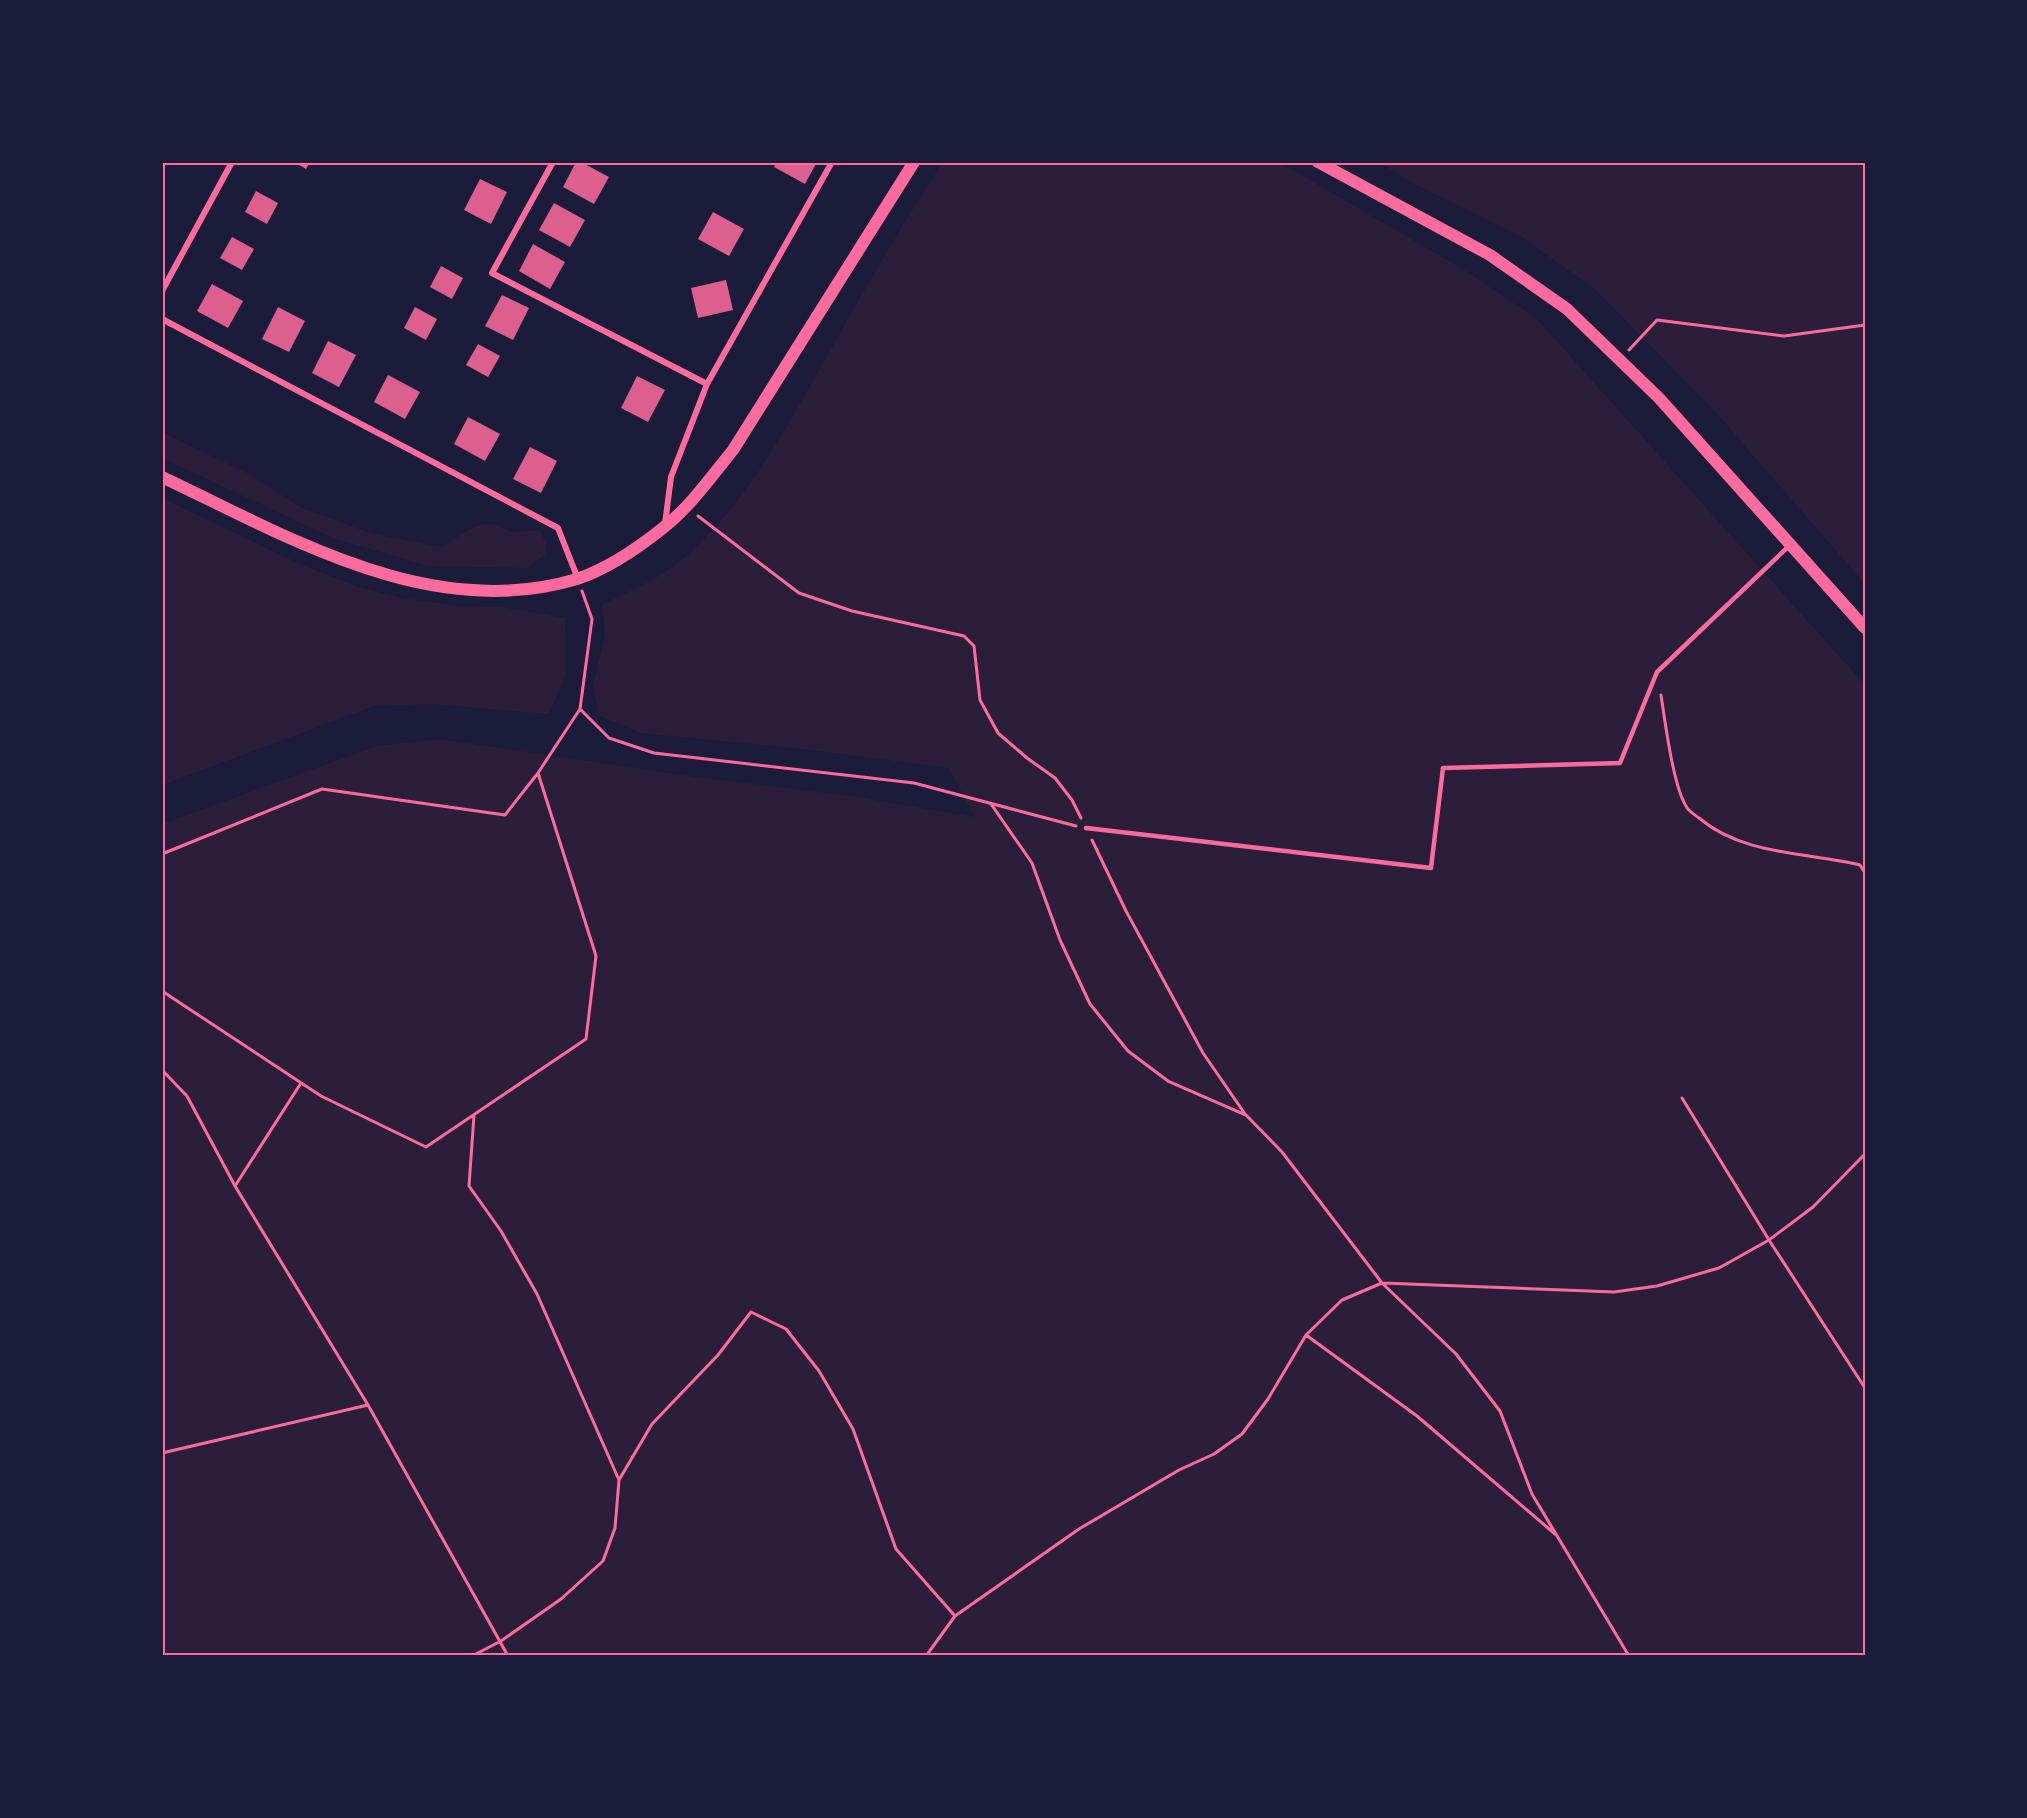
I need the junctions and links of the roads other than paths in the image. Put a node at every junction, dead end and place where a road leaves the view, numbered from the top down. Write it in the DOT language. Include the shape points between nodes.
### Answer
graph roads {
  1 [pos="232,162"];
  2 [pos="553,162"];
  3 [pos="832,162"];
  4 [pos="914,162"];
  5 [pos="1318,162"];
  6 [pos="162,291"];
  7 [pos="162,319"];
  8 [pos="707,384"];
  9 [pos="162,477"];
  10 [pos="665,527"];
  11 [pos="1790,545"];
  12 [pos="578,579"];
  13 [pos="1865,628"];
  14 [pos="1086,828"];
  1 -- 6 [label="street"];
  2 -- 8 [label="street" via="492,273"];
  3 -- 8 [label="street"];
  4 -- 10 [label="main road" via="733,450"];
  5 -- 11 [label="main road" via="1490,255 1567,309 1659,398"];
  7 -- 12 [label="street" via="558,528"];
  8 -- 10 [label="street" via="670,477"];
  9 -- 12 [label="main road" via="324,554 418,583 468,590 506,590"];
  10 -- 12 [label="main road"];
  11 -- 13 [label="main road"];
  11 -- 14 [label="lane" via="1657,672 1620,763 1443,768 1431,868"];
}
